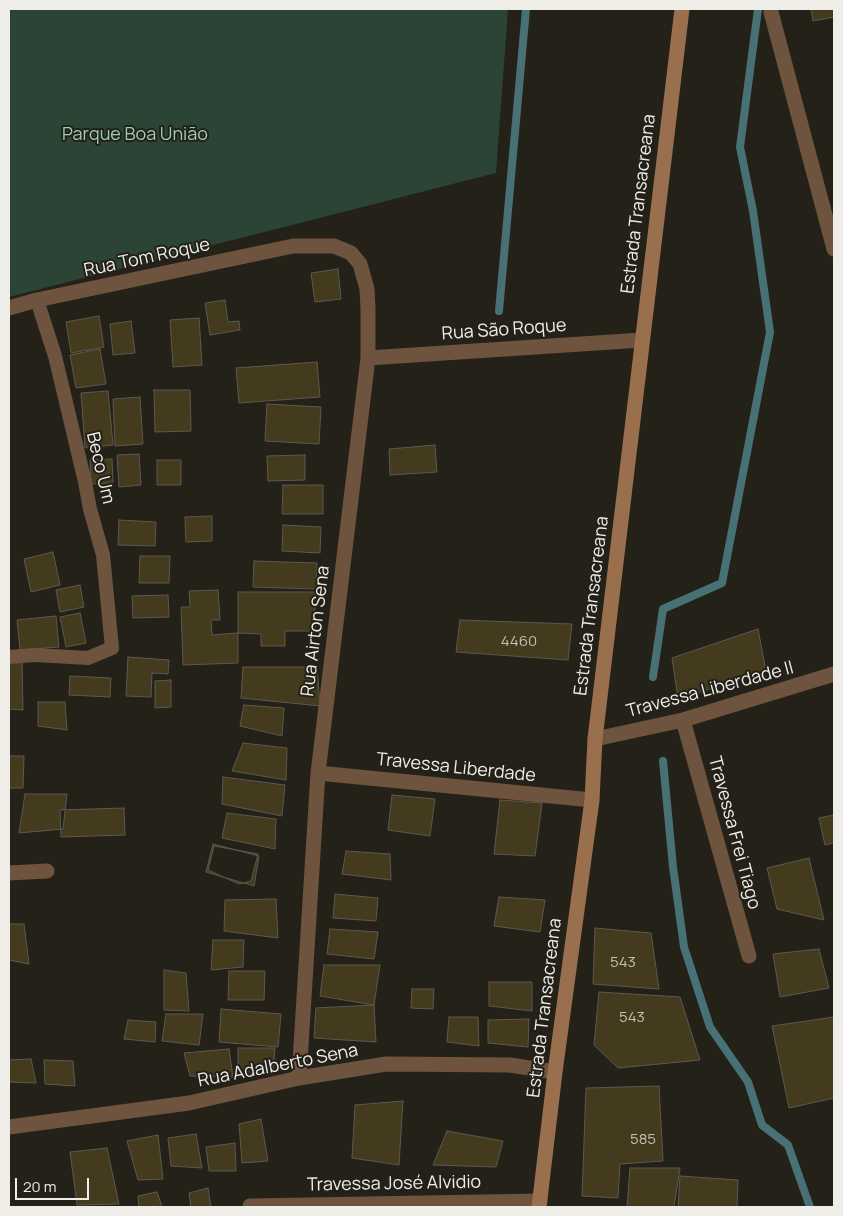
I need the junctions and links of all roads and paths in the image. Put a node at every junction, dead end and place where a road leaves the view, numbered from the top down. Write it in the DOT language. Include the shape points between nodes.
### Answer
graph roads {
  1 [pos="682,9"];
  2 [pos="771,12"];
  3 [pos="293,246"];
  4 [pos="834,249"];
  5 [pos="36,300"];
  6 [pos="9,308"];
  7 [pos="642,340"];
  8 [pos="368,358"];
  9 [pos="9,657"];
  10 [pos="834,674"];
  11 [pos="683,720"];
  12 [pos="595,739"];
  13 [pos="318,773"];
  14 [pos="592,800"];
  15 [pos="48,871"];
  16 [pos="9,872"];
  17 [pos="749,956"];
  18 [pos="555,1072"];
  19 [pos="299,1078"];
  20 [pos="9,1126"];
  21 [pos="539,1204"];
  22 [pos="250,1206"];
  1 -- 7 [label="street, Estrada Transacreana"];
  2 -- 4 [label="street"];
  3 -- 5 [label="street, Rua Tom Roque"];
  3 -- 8 [label="street, Rua Airton Sena" via="334,246 351,253 360,264 367,289"];
  5 -- 6 [label="street, Rua Tom Roque"];
  5 -- 9 [label="lane, Beco Um" via="55,356 103,555 112,648 88,658"];
  7 -- 8 [label="street, Rua São Roque"];
  7 -- 12 [label="street, Estrada Transacreana"];
  8 -- 13 [label="street, Rua Airton Sena"];
  10 -- 11 [label="street, Travessa Liberdade II"];
  11 -- 12 [label="street, Travessa Liberdade II"];
  11 -- 17 [label="street, Travessa Frei Tiago"];
  12 -- 14 [label="street, Estrada Transacreana"];
  13 -- 14 [label="street, Travessa Liberdade"];
  13 -- 19 [label="street, Rua Airton Sena"];
  14 -- 18 [label="street, Estrada Transacreana"];
  15 -- 16 [label="street"];
  18 -- 19 [label="street, Rua Adalberto Sena" via="510,1065 386,1064"];
  18 -- 21 [label="street, Estrada Transacreana"];
  19 -- 20 [label="street, Rua Adalberto Sena" via="189,1102"];
  21 -- 22 [label="street, Travessa José Alvidio"];
}
